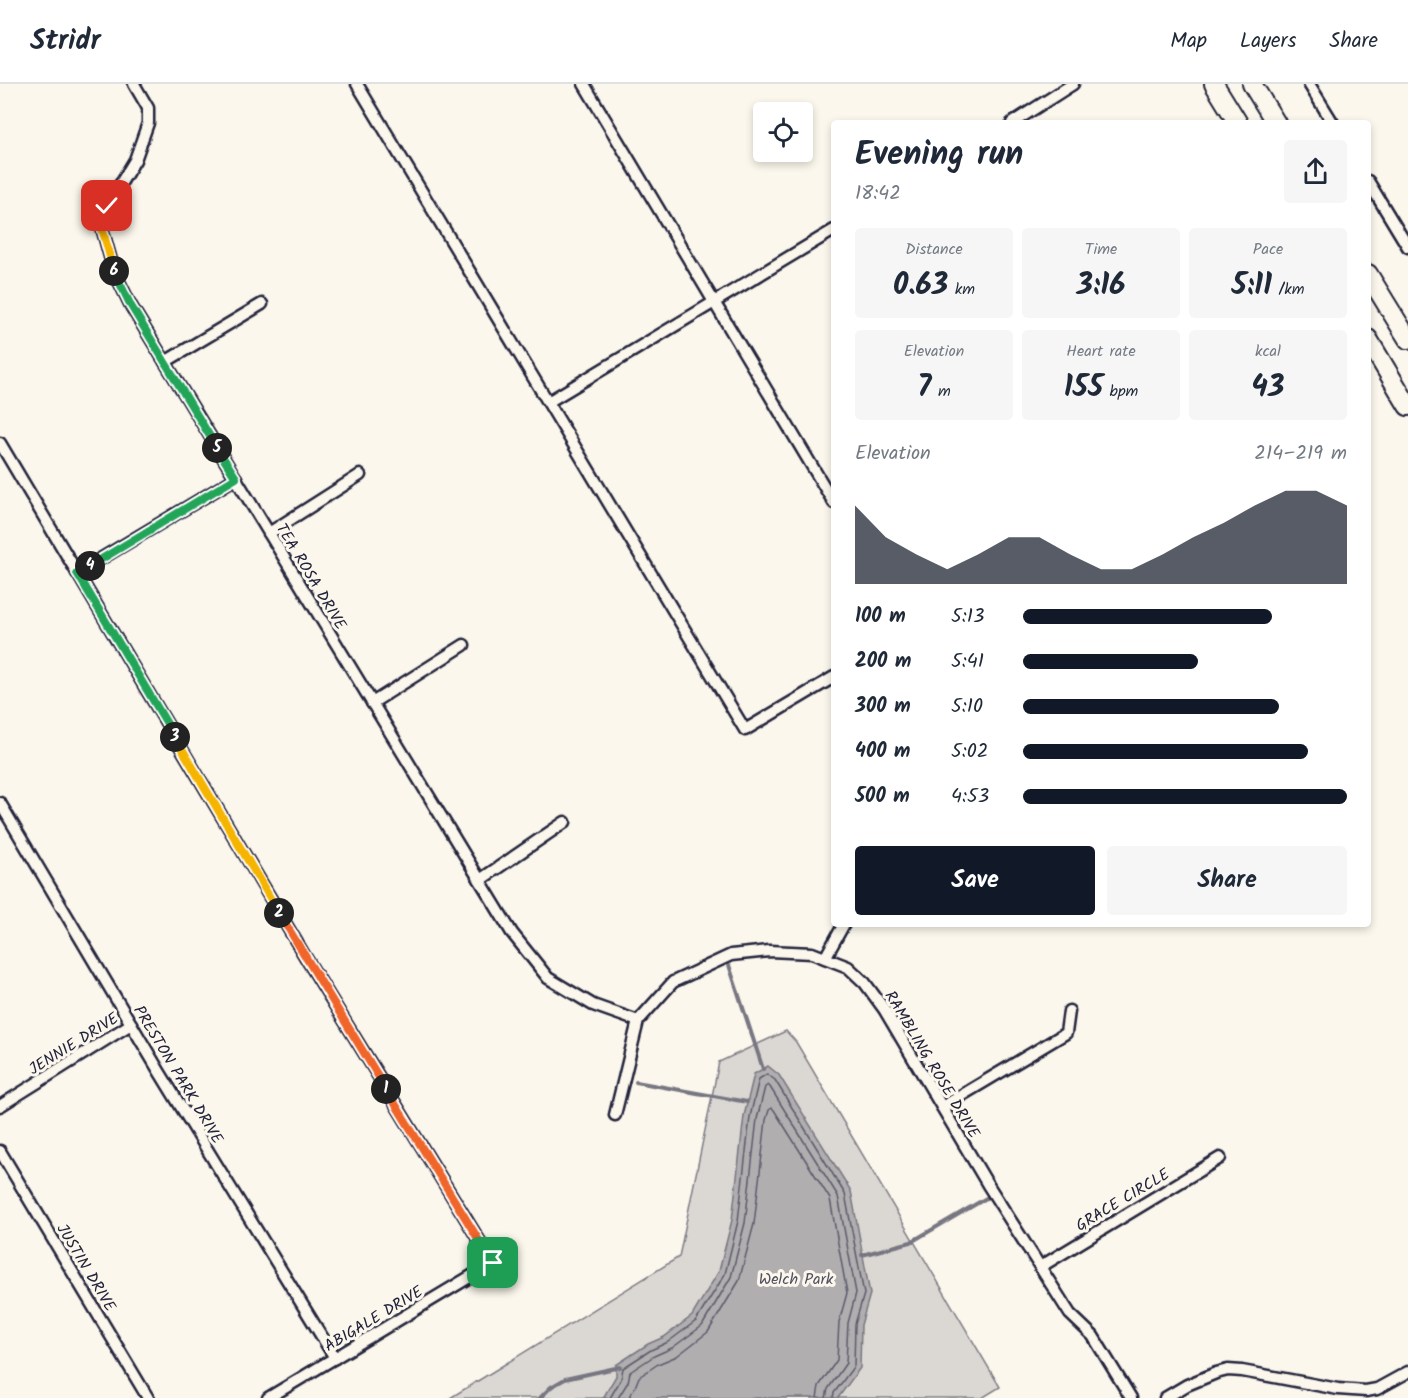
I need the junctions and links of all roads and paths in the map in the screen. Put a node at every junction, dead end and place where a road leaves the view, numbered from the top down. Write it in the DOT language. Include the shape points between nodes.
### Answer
graph roads {
  1 [pos="134,84"];
  2 [pos="357,84"];
  3 [pos="584,84"];
  4 [pos="1073,84"];
  5 [pos="1214,84"];
  6 [pos="1252,84"];
  7 [pos="1309,84"];
  8 [pos="1017,120"];
  9 [pos="1236,120"];
  10 [pos="1274,120"];
  11 [pos="1331,120"];
  12 [pos="1371,186"];
  13 [pos="831,232"];
  14 [pos="1408,247"];
  15 [pos="1371,279"];
  16 [pos="714,303"];
  17 [pos="262,304"];
  18 [pos="1408,339"];
  19 [pos="1371,344"];
  20 [pos="165,362"];
  21 [pos="548,402"];
  22 [pos="1408,406"];
  23 [pos="0,442"];
  24 [pos="360,475"];
  25 [pos="236,478"];
  26 [pos="831,498"];
  27 [pos="269,532"];
  28 [pos="77,573"];
  29 [pos="464,645"];
  30 [pos="831,679"];
  31 [pos="372,703"];
  32 [pos="0,803"];
  33 [pos="565,822"];
  34 [pos="480,880"];
  35 [pos="842,927"];
  36 [pos="825,958"];
  37 [pos="1069,1011"];
  38 [pos="638,1021"];
  39 [pos="131,1024"];
  40 [pos="0,1106"];
  41 [pos="942,1107"];
  42 [pos="615,1115"];
  43 [pos="0,1151"];
  44 [pos="1220,1158"];
  45 [pos="1040,1267"];
  46 [pos="335,1358"];
  47 [pos="1408,1372"];
  48 [pos="1379,1393"];
  49 [pos="148,1398"];
  50 [pos="268,1398"];
  51 [pos="1131,1398"];
  52 [pos="1166,1398"];
  1 -- 20 [label="street, TEA ROSA DRIVE" via="148,108 148,123 135,160 107,206 102,228 114,271"];
  2 -- 21 [label="street"];
  3 -- 16 [label="street"];
  4 -- 8 [label="street"];
  5 -- 9 [label="highway"];
  6 -- 10 [label="highway"];
  7 -- 11 [label="street"];
  12 -- 14 [label="street"];
  13 -- 16 [label="street"];
  15 -- 18 [label="highway"];
  16 -- 21 [label="street"];
  16 -- 26 [label="street"];
  17 -- 20 [label="street"];
  19 -- 22 [label="highway"];
  20 -- 25 [label="street, TEA ROSA DRIVE"];
  21 -- 30 [label="street" via="745,730"];
  23 -- 28 [label="street"];
  24 -- 27 [label="street"];
  25 -- 27 [label="street, TEA ROSA DRIVE"];
  25 -- 28 [label="street"];
  27 -- 31 [label="street, TEA ROSA DRIVE"];
  28 -- 46 [label="street, ABIGALE DRIVE" via="493,1263"];
  29 -- 31 [label="street"];
  31 -- 34 [label="street, TEA ROSA DRIVE"];
  32 -- 39 [label="street, PRESTON PARK DRIVE"];
  33 -- 34 [label="street"];
  34 -- 38 [label="street, TEA ROSA DRIVE" via="512,933 548,978 593,1005"];
  35 -- 36 [label="street"];
  36 -- 38 [label="street, RAMBLING ROSE DRIVE" via="812,953 769,951 730,955 673,982"];
  36 -- 41 [label="street, RAMBLING ROSE DRIVE" via="848,967 865,983"];
  37 -- 41 [label="street" via="1066,1033"];
  38 -- 42 [label="street, RAMBLING ROSE DRIVE"];
  39 -- 40 [label="street, JENNIE DRIVE"];
  39 -- 46 [label="street, PRESTON PARK DRIVE"];
  41 -- 45 [label="street, RAMBLING ROSE DRIVE"];
  43 -- 49 [label="street, JUSTIN DRIVE"];
  44 -- 45 [label="street, GRACE CIRCLE"];
  45 -- 51 [label="street, RAMBLING ROSE DRIVE" via="1070,1314 1094,1336"];
  46 -- 50 [label="street, ABIGALE DRIVE"];
  47 -- 48 [label="street"];
  48 -- 52 [label="street" via="1228,1370 1200,1379"];
}
